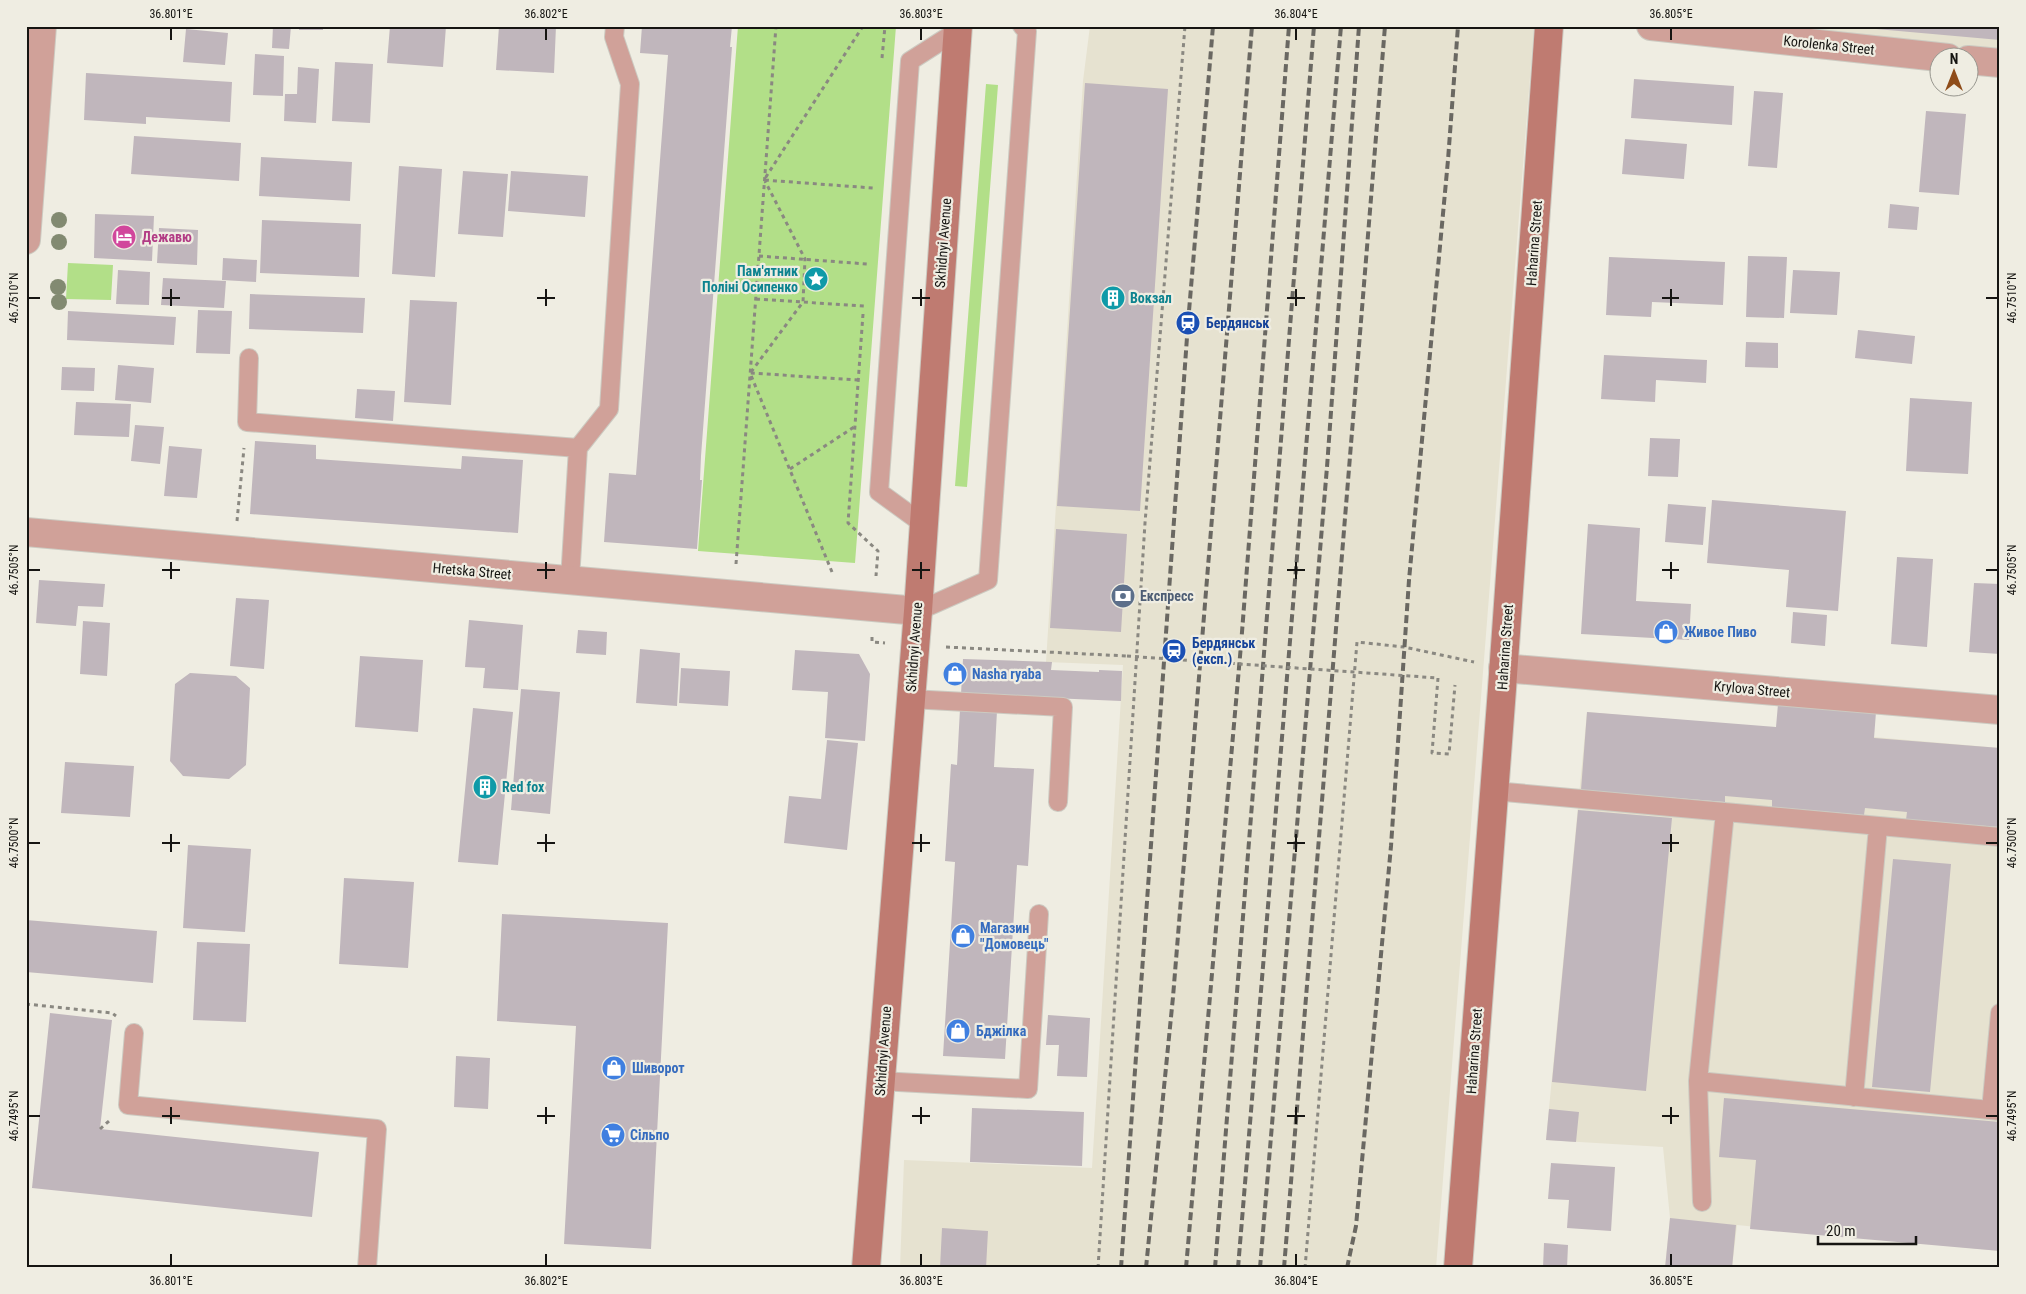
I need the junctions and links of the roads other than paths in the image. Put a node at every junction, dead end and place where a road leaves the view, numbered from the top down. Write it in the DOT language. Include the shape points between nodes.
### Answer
graph roads {
  1 [pos="42,26"];
  2 [pos="615,26"];
  3 [pos="1022,26"];
  4 [pos="1549,26"];
  5 [pos="1651,26"];
  6 [pos="957,29"];
  7 [pos="1928,56"];
  8 [pos="1978,61"];
  9 [pos="2000,63"];
  10 [pos="30,133"];
  11 [pos="26,240"];
  12 [pos="249,358"];
  13 [pos="578,448"];
  14 [pos="923,524"];
  15 [pos="26,532"];
  16 [pos="570,580"];
  17 [pos="918,611"];
  18 [pos="1504,668"];
  19 [pos="910,699"];
  20 [pos="2000,710"];
  21 [pos="1494,791"];
  22 [pos="1058,802"];
  23 [pos="1725,812"];
  24 [pos="1878,827"];
  25 [pos="2000,837"];
  26 [pos="1039,914"];
  27 [pos="2000,1013"];
  28 [pos="134,1033"];
  29 [pos="880,1081"];
  30 [pos="1698,1081"];
  31 [pos="1854,1097"];
  32 [pos="1995,1111"];
  33 [pos="1702,1202"];
  34 [pos="367,1268"];
  35 [pos="866,1268"];
  36 [pos="1458,1268"];
  1 -- 10 [label="street"];
  2 -- 13 [label="lane" via="614,37 630,84 609,409"];
  3 -- 17 [label="lane" via="1027,31 988,580"];
  4 -- 18 [label="main road, Haharina Street"];
  5 -- 7 [label="street, Korolenka Street"];
  6 -- 14 [label="main road, Skhidnyi Avenue"];
  6 -- 14 [label="lane" via="910,61 879,482 879,492"];
  8 -- 9 [label="street"];
  10 -- 11 [label="street"];
  12 -- 13 [label="lane" via="247,422"];
  13 -- 16 [label="lane"];
  14 -- 17 [label="main road, Skhidnyi Avenue"];
  15 -- 16 [label="street, Hretska Street"];
  16 -- 17 [label="street, Hretska Street"];
  17 -- 19 [label="main road, Skhidnyi Avenue"];
  18 -- 20 [label="street, Krylova Street"];
  18 -- 21 [label="main road, Haharina Street"];
  19 -- 22 [label="lane" via="1063,707"];
  19 -- 29 [label="main road, Skhidnyi Avenue"];
  21 -- 23 [label="lane"];
  21 -- 36 [label="main road, Haharina Street"];
  23 -- 24 [label="lane"];
  23 -- 30 [label="lane"];
  24 -- 25 [label="lane"];
  24 -- 31 [label="lane"];
  26 -- 29 [label="lane" via="1028,1090"];
  27 -- 32 [label="lane"];
  28 -- 34 [label="lane" via="128,1105 377,1129"];
  29 -- 35 [label="main road, Skhidnyi Avenue"];
  30 -- 31 [label="lane"];
  30 -- 33 [label="lane"];
  31 -- 32 [label="lane"];
}
